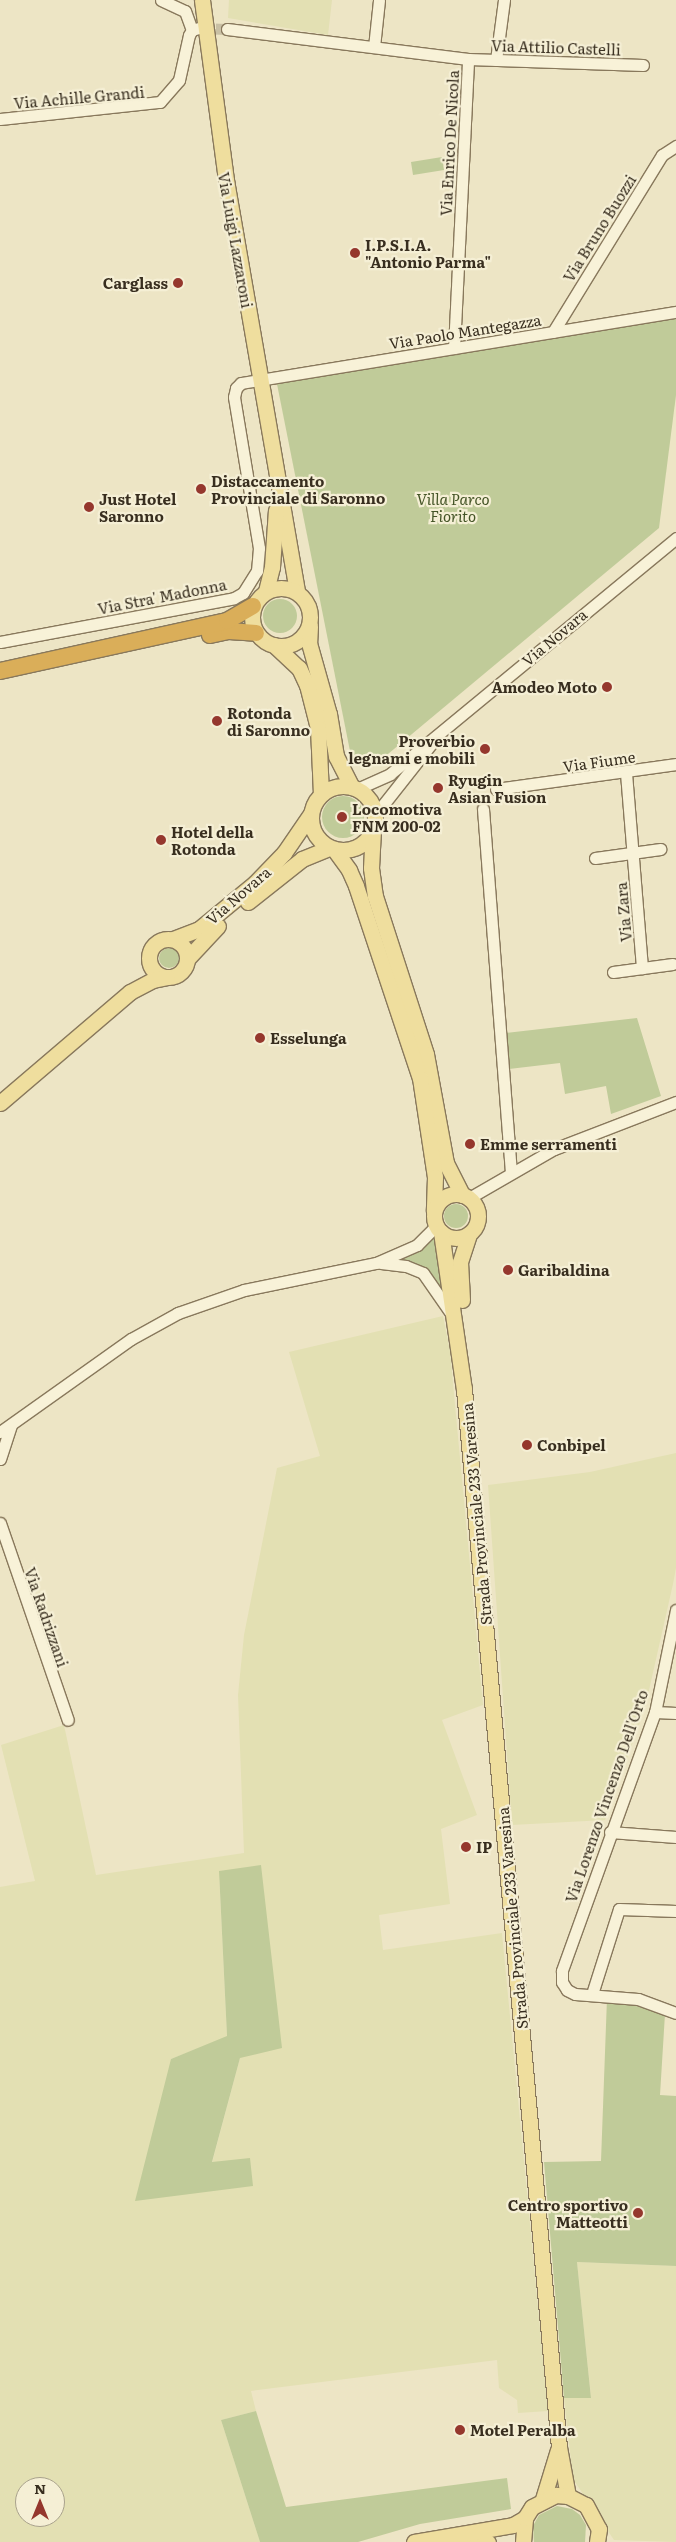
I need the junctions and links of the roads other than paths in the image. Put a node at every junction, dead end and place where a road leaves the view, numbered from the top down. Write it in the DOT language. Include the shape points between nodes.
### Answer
graph roads {
  1 [pos="161,0"];
  2 [pos="202,0"];
  3 [pos="379,0"];
  4 [pos="504,0"];
  5 [pos="226,29"];
  6 [pos="374,47"];
  7 [pos="468,59"];
  8 [pos="496,60"];
  9 [pos="644,65"];
  10 [pos="0,119"];
  11 [pos="676,146"];
  12 [pos="676,312"];
  13 [pos="553,332"];
  14 [pos="454,348"];
  15 [pos="260,378"];
  16 [pos="277,478"];
  17 [pos="676,538"];
  18 [pos="266,592"];
  19 [pos="298,592"];
  20 [pos="254,606"];
  21 [pos="310,624"];
  22 [pos="256,633"];
  23 [pos="0,642"];
  24 [pos="274,645"];
  25 [pos="0,670"];
  26 [pos="0,680"];
  27 [pos="434,738"];
  28 [pos="676,764"];
  29 [pos="626,773"];
  30 [pos="354,788"];
  31 [pos="496,789"];
  32 [pos="321,794"];
  33 [pos="483,809"];
  34 [pos="310,815"];
  35 [pos="374,822"];
  36 [pos="332,848"];
  37 [pos="660,849"];
  38 [pos="633,853"];
  39 [pos="595,858"];
  40 [pos="173,939"];
  41 [pos="187,959"];
  42 [pos="149,960"];
  43 [pos="672,964"];
  44 [pos="642,968"];
  45 [pos="613,972"];
  46 [pos="167,977"];
  47 [pos="130,992"];
  48 [pos="676,1102"];
  49 [pos="0,1103"];
  50 [pos="511,1171"];
  51 [pos="466,1196"];
  52 [pos="434,1211"];
  53 [pos="439,1229"];
  54 [pos="469,1234"];
  55 [pos="376,1263"];
  56 [pos="457,1323"];
  57 [pos="464,1389"];
  58 [pos="11,1425"];
  59 [pos="0,1432"];
  60 [pos="0,1459"];
  61 [pos="0,1523"];
  62 [pos="676,1610"];
  63 [pos="655,1712"];
  64 [pos="676,1713"];
  65 [pos="68,1720"];
  66 [pos="610,1832"];
  67 [pos="676,1837"];
  68 [pos="676,1911"];
  69 [pos="592,1994"];
  70 [pos="676,2013"];
  71 [pos="559,2446"];
  72 [pos="568,2496"];
  73 [pos="543,2499"];
  74 [pos="525,2518"];
  75 [pos="598,2536"];
  76 [pos="446,2537"];
  77 [pos="414,2542"];
  78 [pos="488,2542"];
  79 [pos="523,2542"];
  80 [pos="608,2542"];
  1 -- 10 [label="street, Via Achille Grandi" via="184,11 196,29 179,80 160,102"];
  2 -- 15 [label="main road, Via Luigi Lazzaroni" via="226,180"];
  3 -- 6 [label="street"];
  4 -- 8 [label="street"];
  5 -- 6 [label="street"];
  6 -- 7 [label="street"];
  7 -- 8 [label="street, Via Attilio Castelli"];
  7 -- 14 [label="street, Via Enrico De Nicola"];
  8 -- 9 [label="street, Via Attilio Castelli"];
  11 -- 13 [label="street, Via Bruno Buozzi" via="662,155"];
  12 -- 13 [label="street, Via Paolo Mantegazza"];
  13 -- 14 [label="street, Via Paolo Mantegazza"];
  14 -- 15 [label="street, Via Paolo Mantegazza"];
  15 -- 16 [label="main road, Via Luigi Lazzaroni"];
  15 -- 23 [label="street, Via Stra' Madonna" via="241,383 234,397 259,548 257,571 243,593 234,598"];
  16 -- 18 [label="main road, Via Luigi Lazzaroni" via="272,567"];
  16 -- 19 [label="main road, Via Luigi Lazzaroni"];
  17 -- 27 [label="street, Via Novara"];
  18 -- 19 [label="main road" via="282,587"];
  18 -- 20 [label="main road"];
  19 -- 21 [label="main road" via="309,606"];
  20 -- 22 [label="main road" via="252,616"];
  20 -- 25 [label="highway" via="227,620"];
  21 -- 24 [label="main road" via="292,644"];
  21 -- 30 [label="main road" via="309,643 329,714 336,756"];
  22 -- 24 [label="main road"];
  22 -- 26 [label="highway" via="215,634"];
  24 -- 32 [label="main road" via="299,668 307,685 318,728"];
  27 -- 30 [label="street, Via Novara" via="384,779"];
  27 -- 35 [label="street, Via Novara"];
  28 -- 29 [label="street, Via Fiume"];
  29 -- 31 [label="street, Via Fiume"];
  29 -- 38 [label="street, Via Zara"];
  30 -- 32 [label="main road" via="330,788"];
  30 -- 35 [label="main road" via="369,800"];
  32 -- 34 [label="main road"];
  33 -- 50 [label="street"];
  34 -- 36 [label="main road" via="314,834"];
  34 -- 40 [label="main road, Via Novara" via="284,853 256,882 199,929"];
  35 -- 36 [label="main road" via="357,847"];
  35 -- 51 [label="main road" via="371,868 375,896 426,1054 446,1163"];
  36 -- 41 [label="main road, Via Novara" via="302,859 204,937"];
  36 -- 52 [label="main road" via="356,886 420,1078 435,1177"];
  37 -- 38 [label="street"];
  38 -- 39 [label="street"];
  38 -- 44 [label="street, Via Zara"];
  40 -- 41 [label="main road" via="184,946"];
  40 -- 42 [label="main road, Via Novara" via="156,943"];
  41 -- 46 [label="main road, Via Novara" via="179,974"];
  42 -- 46 [label="main road" via="155,972"];
  42 -- 47 [label="main road, Via Novara"];
  43 -- 44 [label="street"];
  44 -- 45 [label="street"];
  46 -- 47 [label="main road, Via Novara"];
  47 -- 49 [label="main road, Via Novara"];
  48 -- 50 [label="street" via="554,1148"];
  50 -- 51 [label="street"];
  51 -- 52 [label="main road" via="442,1199"];
  51 -- 54 [label="main road" via="478,1216"];
  52 -- 53 [label="main road"];
  53 -- 54 [label="main road" via="455,1238"];
  53 -- 55 [label="street" via="417,1245"];
  53 -- 56 [label="main road, Strada Provinciale 233 Varesina"];
  54 -- 57 [label="main road, Strada Provinciale 233 Varesina" via="460,1262"];
  55 -- 56 [label="street" via="406,1266 423,1273"];
  55 -- 58 [label="street" via="227,1295 162,1321 116,1349"];
  56 -- 57 [label="main road, Strada Provinciale 233 Varesina"];
  57 -- 71 [label="main road, Strada Provinciale 233 Varesina"];
  58 -- 59 [label="street"];
  58 -- 60 [label="street"];
  61 -- 65 [label="street, Via Radrizzani"];
  62 -- 63 [label="street, Via Lorenzo Vincenzo Dell'Orto"];
  63 -- 64 [label="street"];
  63 -- 66 [label="street, Via Lorenzo Vincenzo Dell'Orto"];
  66 -- 67 [label="street"];
  66 -- 69 [label="street, Via Lorenzo Vincenzo Dell'Orto" via="566,1954 562,1982 567,1990"];
  68 -- 69 [label="street" via="619,1909"];
  69 -- 70 [label="street" via="638,1999"];
  71 -- 72 [label="main road, Strada Provinciale 233 Varesina"];
  71 -- 73 [label="main road, Strada Provinciale 233 Varesina"];
  72 -- 73 [label="main road"];
  72 -- 75 [label="main road" via="586,2505"];
  73 -- 74 [label="main road"];
  74 -- 76 [label="main road" via="513,2525"];
  74 -- 79 [label="main road"];
  75 -- 80 [label="main road"];
  76 -- 77 [label="main road"];
  76 -- 78 [label="main road"];
}
